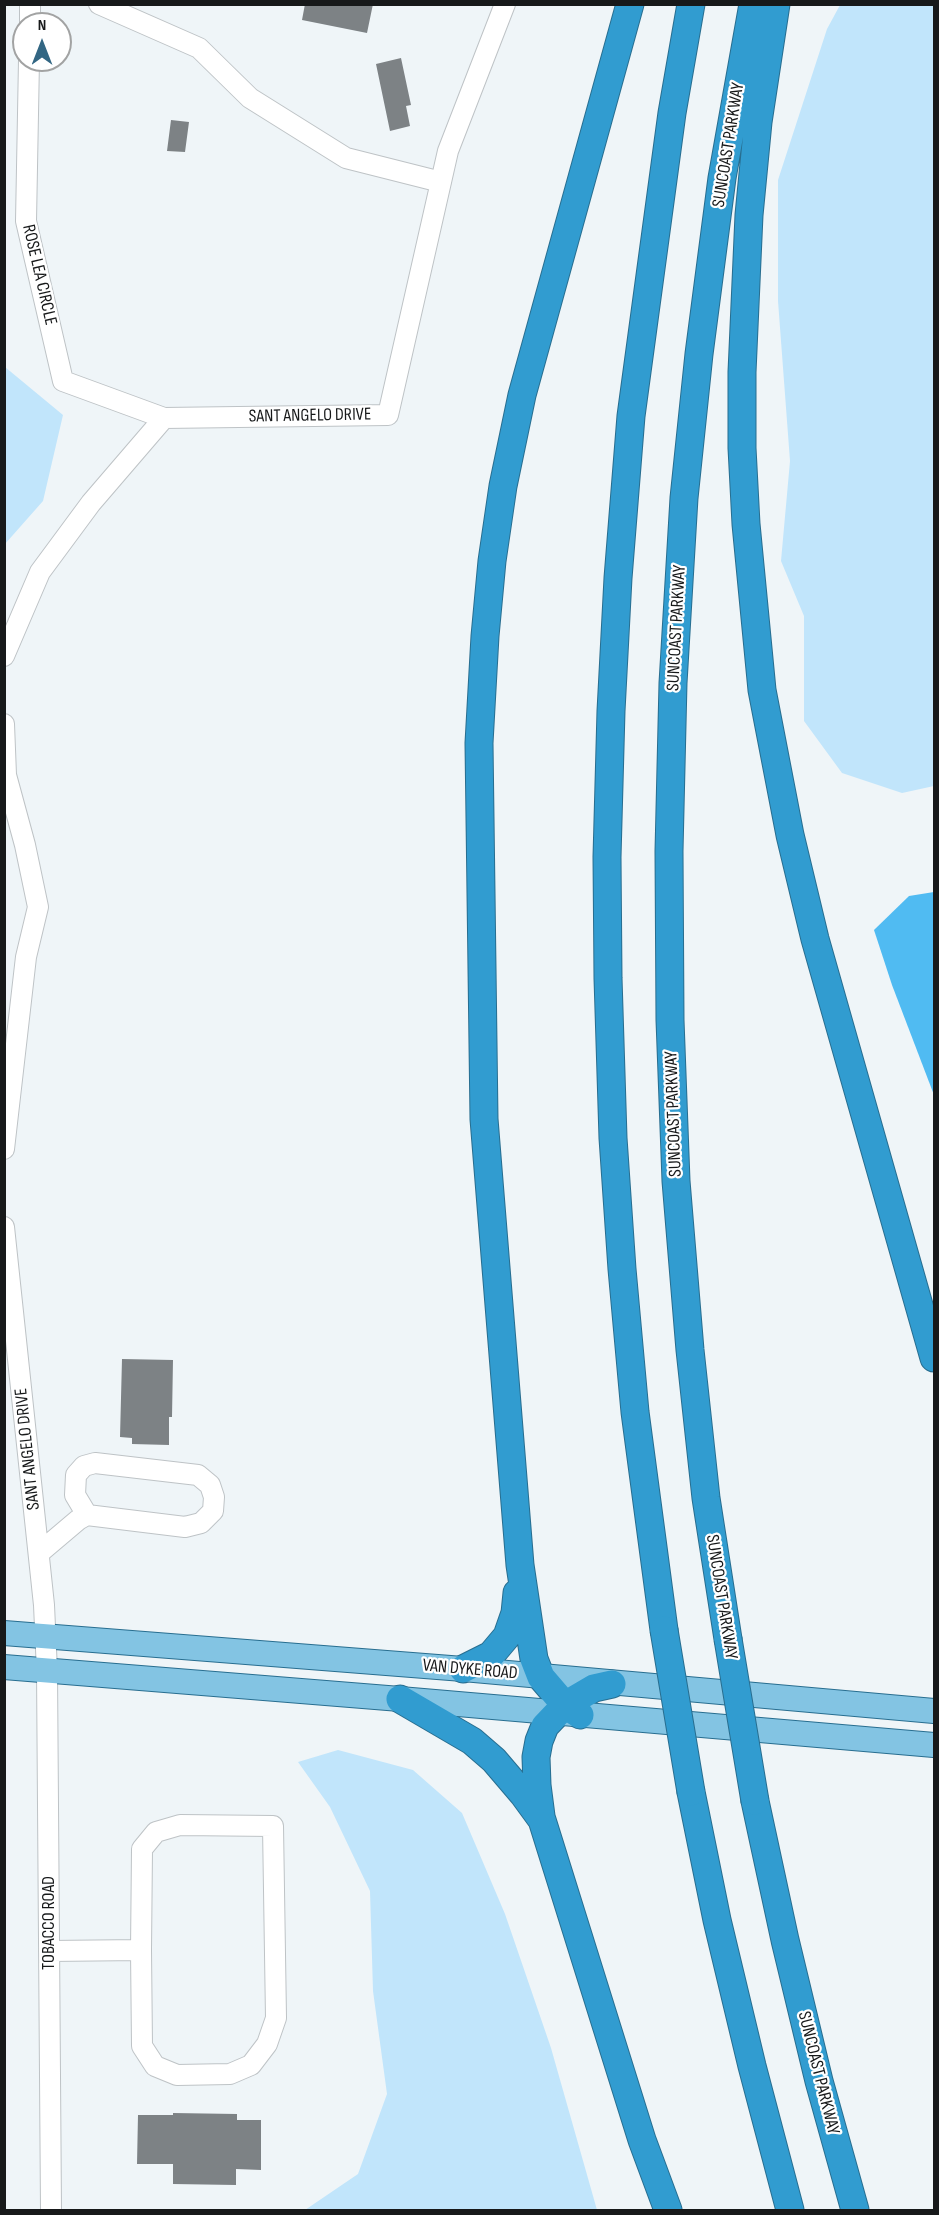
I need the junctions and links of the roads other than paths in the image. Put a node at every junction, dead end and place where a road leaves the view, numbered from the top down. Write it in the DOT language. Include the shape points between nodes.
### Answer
graph roads {
  1 [pos="99,4"];
  2 [pos="505,4"];
  3 [pos="630,4"];
  4 [pos="691,4"];
  5 [pos="753,4"];
  6 [pos="776,4"];
  7 [pos="29,72"];
  8 [pos="441,182"];
  9 [pos="164,418"];
  10 [pos="4,656"];
  11 [pos="4,724"];
  12 [pos="4,1149"];
  13 [pos="4,1227"];
  14 [pos="934,1358"];
  15 [pos="87,1515"];
  16 [pos="39,1553"];
  17 [pos="520,1565"];
  18 [pos="4,1633"];
  19 [pos="45,1636"];
  20 [pos="4,1667"];
  21 [pos="463,1670"];
  22 [pos="47,1671"];
  23 [pos="541,1677"];
  24 [pos="612,1684"];
  25 [pos="400,1699"];
  26 [pos="567,1711"];
  27 [pos="934,1711"];
  28 [pos="934,1745"];
  29 [pos="542,1820"];
  30 [pos="141,1950"];
  31 [pos="49,1952"];
  32 [pos="51,2211"];
  33 [pos="668,2211"];
  34 [pos="790,2211"];
  35 [pos="855,2211"];
  1 -- 8 [label="street" via="200,48 250,98 346,158"];
  2 -- 8 [label="street, SANT ANGELO DRIVE" via="448,151"];
  3 -- 17 [label="highway" via="522,395 503,486 485,636 479,743 484,1119"];
  4 -- 34 [label="highway, bridge" via="672,113 631,417 611,700 607,857 613,1126 634,1412 664,1630 691,1792 733,1988"];
  5 -- 35 [label="highway, SUNCOAST PARKWAY, bridge" via="722,178 685,487 669,851 676,1181 705,1486 755,1801 816,2070"];
  6 -- 14 [label="highway" via="749,215 742,372 746,524 762,690 815,939"];
  7 -- 9 [label="street, ROSE LEA CIRCLE" via="26,221 63,381"];
  8 -- 9 [label="street, SANT ANGELO DRIVE" via="388,415"];
  9 -- 10 [label="street" via="91,503 40,572"];
  11 -- 12 [label="street" via="6,775 38,907 26,957"];
  13 -- 16 [label="street, SANT ANGELO DRIVE"];
  15 -- 15 [label="street" via="185,1527 201,1523 213,1511 214,1497 210,1485 198,1475 95,1463 84,1466 76,1475 75,1495"];
  15 -- 16 [label="street"];
  16 -- 19 [label="street, SANT ANGELO DRIVE"];
  17 -- 21 [label="highway" via="515,1613 507,1636 491,1655"];
  17 -- 23 [label="highway" via="534,1659"];
  18 -- 19 [label="main road, VAN DYKE ROAD"];
  19 -- 21 [label="main road, VAN DYKE ROAD"];
  19 -- 22 [label="street, TOBACCO ROAD"];
  20 -- 22 [label="main road, VAN DYKE ROAD"];
  21 -- 23 [label="main road, VAN DYKE ROAD"];
  22 -- 25 [label="main road, VAN DYKE ROAD"];
  22 -- 31 [label="street, TOBACCO ROAD"];
  23 -- 24 [label="main road, VAN DYKE ROAD"];
  23 -- 26 [label="highway"];
  24 -- 26 [label="highway" via="594,1689"];
  24 -- 27 [label="main road, VAN DYKE ROAD"];
  25 -- 26 [label="main road, VAN DYKE ROAD"];
  25 -- 29 [label="highway" via="472,1742 494,1760"];
  26 -- 28 [label="main road, VAN DYKE ROAD"];
  26 -- 29 [label="highway" via="542,1733 536,1758"];
  29 -- 33 [label="highway"];
  30 -- 30 [label="street" via="142,1849 156,1832 180,1825 273,1826 276,2018 267,2044 251,2065 230,2074 177,2076 155,2066 142,2046"];
  30 -- 31 [label="street"];
  31 -- 32 [label="street, TOBACCO ROAD"];
}
